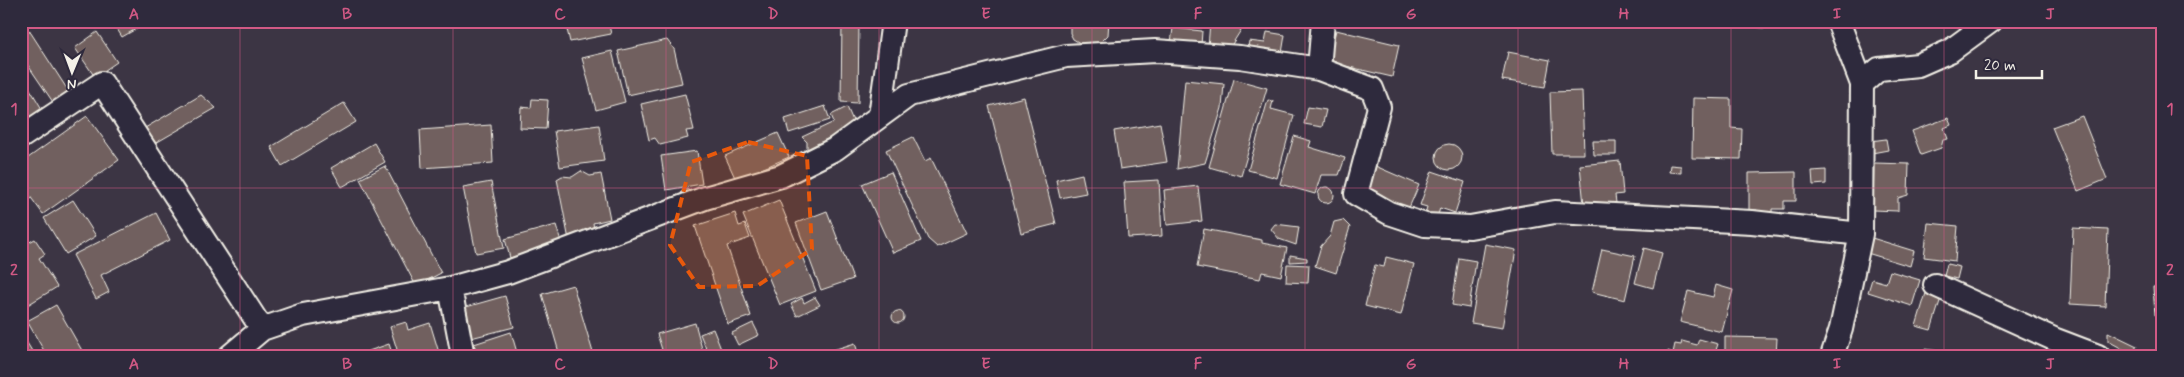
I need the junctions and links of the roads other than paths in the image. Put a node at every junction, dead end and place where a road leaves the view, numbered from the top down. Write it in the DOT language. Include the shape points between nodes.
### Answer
graph roads {
  1 [pos="893,21"];
  2 [pos="1323,21"];
  3 [pos="1838,21"];
  4 [pos="1991,21"];
  5 [pos="1318,69"];
  6 [pos="1862,84"];
  7 [pos="880,116"];
  8 [pos="21,137"];
  9 [pos="1861,234"];
  10 [pos="1935,285"];
  11 [pos="450,288"];
  12 [pos="262,329"];
  13 [pos="230,356"];
  14 [pos="463,356"];
  15 [pos="1832,356"];
  16 [pos="2098,356"];
  1 -- 7 [label="street"];
  2 -- 5 [label="street"];
  3 -- 6 [label="street"];
  4 -- 6 [label="street" via="1950,51 1918,65 1879,69"];
  5 -- 7 [label="street" via="1240,57 1155,51 1066,56 909,95"];
  5 -- 9 [label="street" via="1372,90 1379,106 1356,194 1389,213 1425,226 1470,227 1554,212 1752,222"];
  6 -- 9 [label="street"];
  7 -- 11 [label="street" via="835,149 781,176 705,198 559,254"];
  8 -- 12 [label="street" via="102,83"];
  9 -- 15 [label="street" via="1841,330"];
  10 -- 16 [label="street"];
  11 -- 12 [label="street" via="303,315"];
  11 -- 14 [label="street"];
  12 -- 13 [label="street"];
}
